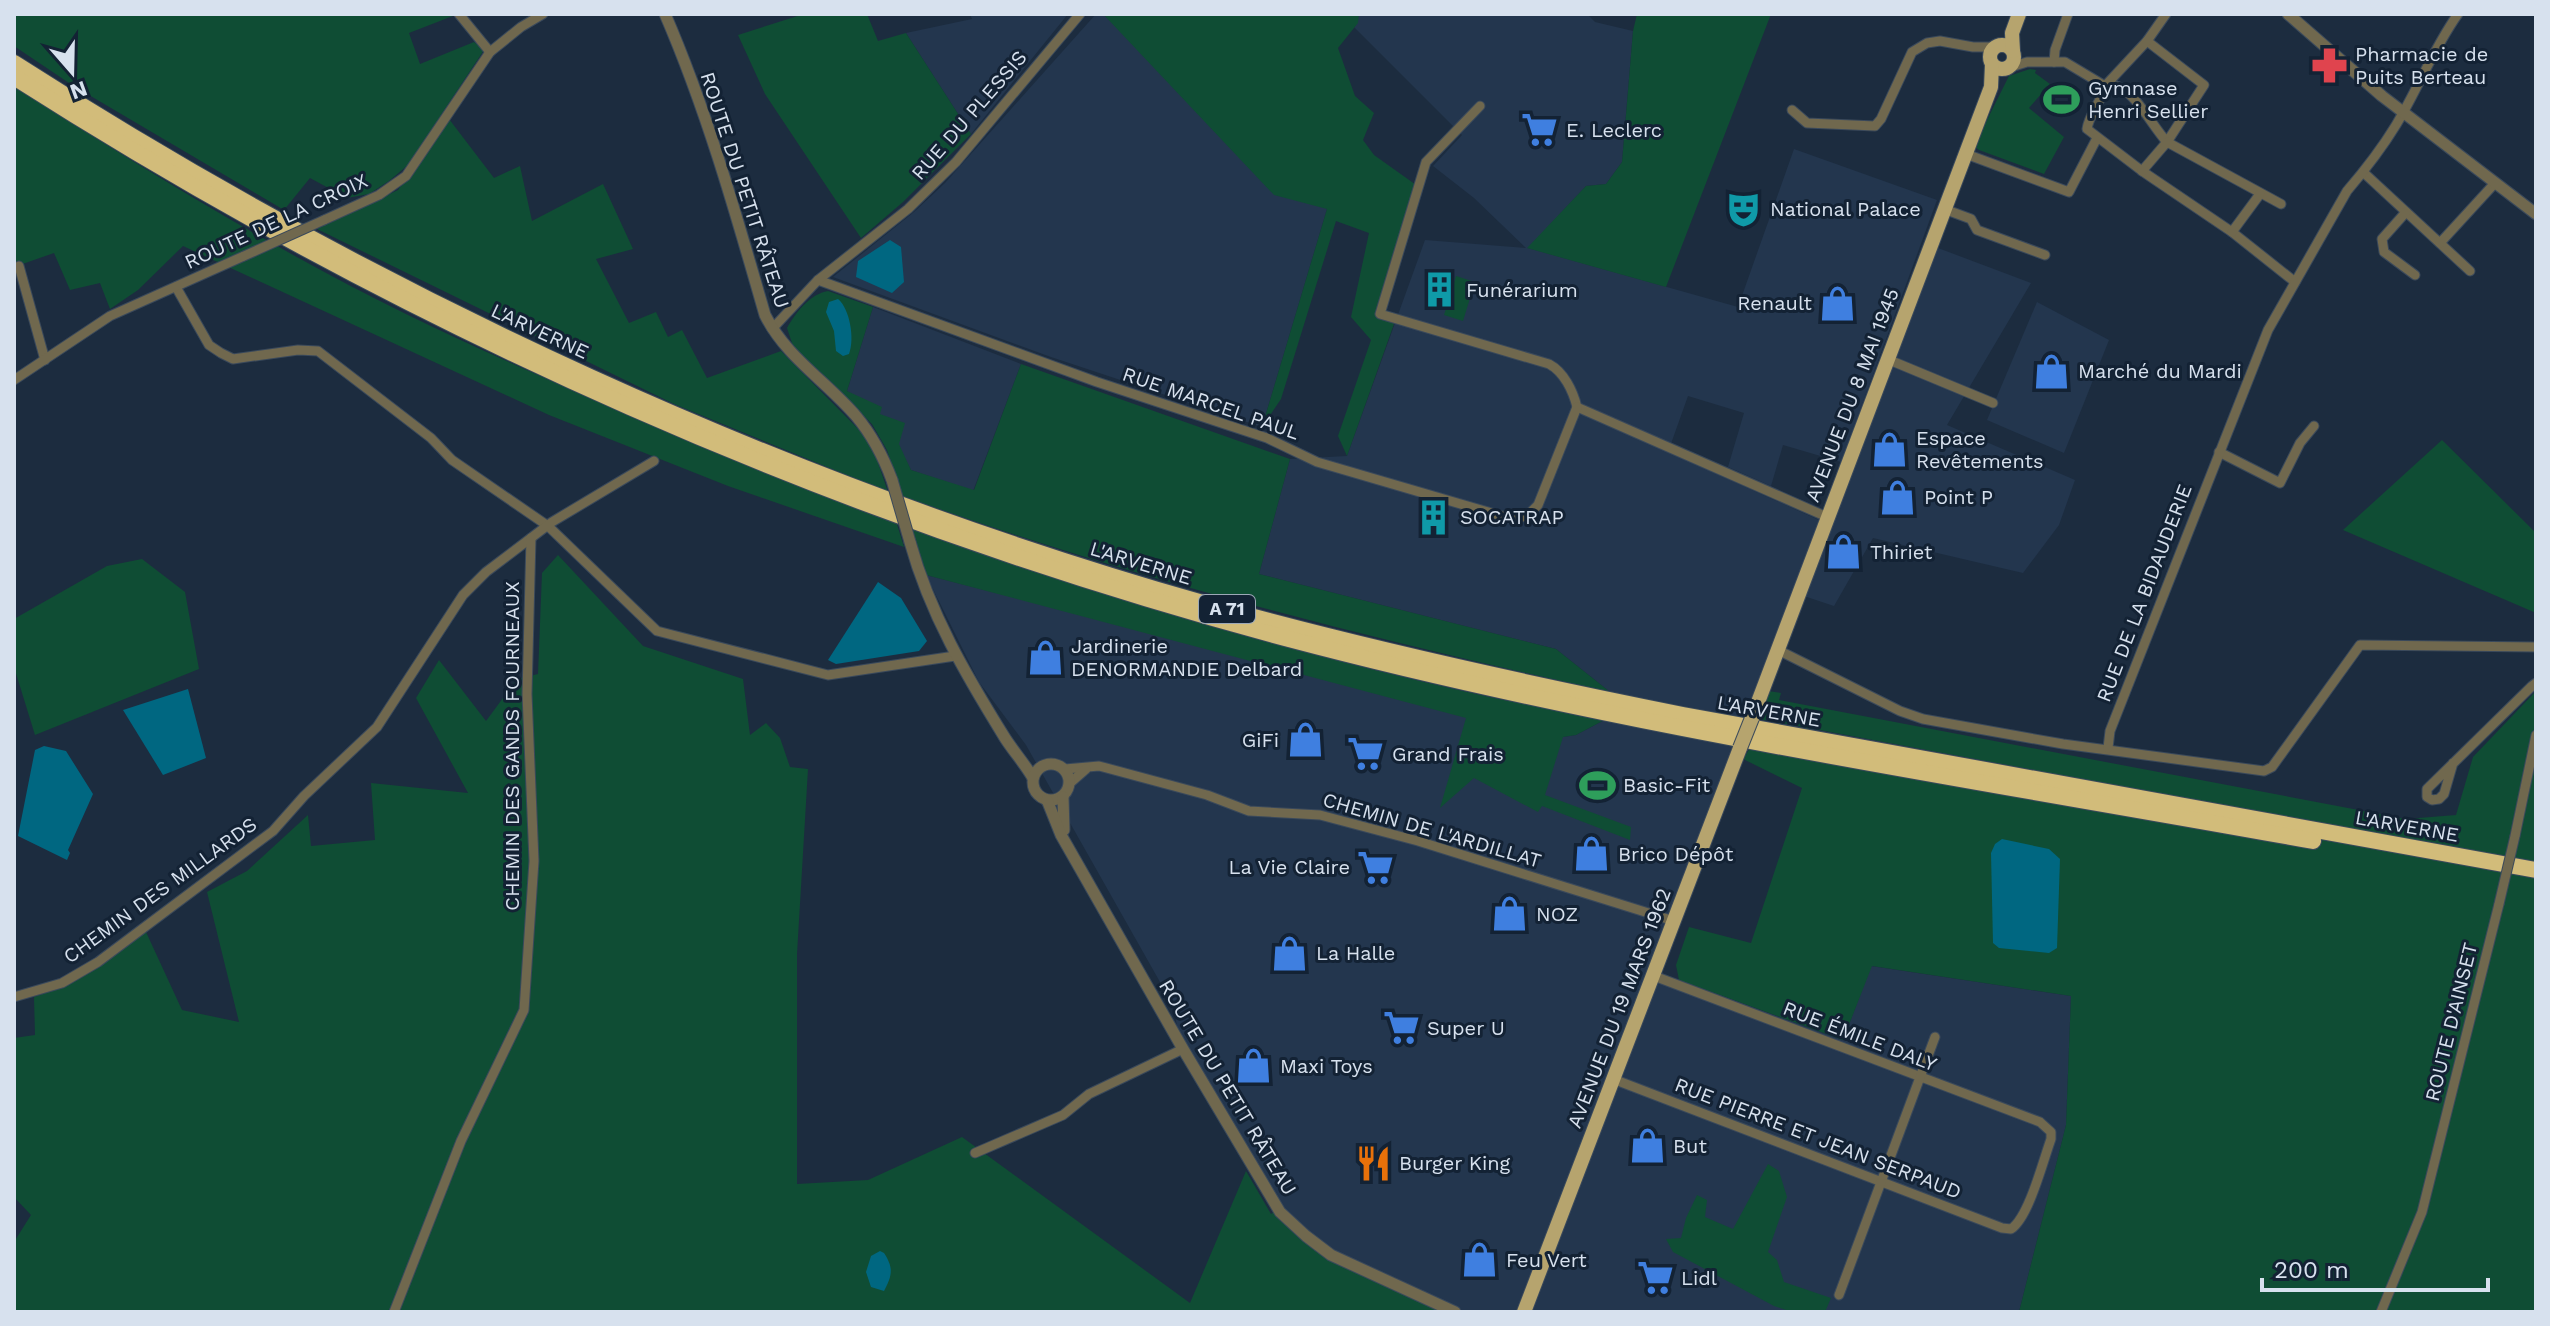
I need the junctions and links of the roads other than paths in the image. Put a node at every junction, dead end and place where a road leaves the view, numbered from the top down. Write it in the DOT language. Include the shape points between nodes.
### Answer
graph roads {
  1 [pos="459,14"];
  2 [pos="543,14"];
  3 [pos="665,14"];
  4 [pos="1080,14"];
  5 [pos="2019,14"];
  6 [pos="2068,14"];
  7 [pos="2166,14"];
  8 [pos="2288,14"];
  9 [pos="2458,14"];
  10 [pos="2012,33"];
  11 [pos="2147,41"];
  12 [pos="490,52"];
  13 [pos="2013,52"];
  14 [pos="1998,59"];
  15 [pos="2027,62"];
  16 [pos="2054,62"];
  17 [pos="14,63"];
  18 [pos="14,77"];
  19 [pos="2105,86"];
  20 [pos="1480,106"];
  21 [pos="1792,110"];
  22 [pos="2403,112"];
  23 [pos="2097,138"];
  24 [pos="2167,142"];
  25 [pos="1966,154"];
  26 [pos="2142,171"];
  27 [pos="2363,172"];
  28 [pos="2495,183"];
  29 [pos="2260,194"];
  30 [pos="2281,204"];
  31 [pos="1944,209"];
  32 [pos="2406,212"];
  33 [pos="2536,214"];
  34 [pos="2232,232"];
  35 [pos="2440,243"];
  36 [pos="2045,255"];
  37 [pos="19,266"];
  38 [pos="2470,271"];
  39 [pos="2415,275"];
  40 [pos="818,280"];
  41 [pos="2295,282"];
  42 [pos="176,287"];
  43 [pos="772,329"];
  44 [pos="1887,359"];
  45 [pos="45,360"];
  46 [pos="14,380"];
  47 [pos="1993,403"];
  48 [pos="1577,407"];
  49 [pos="2314,426"];
  50 [pos="2219,452"];
  51 [pos="654,461"];
  52 [pos="1827,517"];
  53 [pos="548,526"];
  54 [pos="531,538"];
  55 [pos="2536,647"];
  56 [pos="1776,649"];
  57 [pos="955,656"];
  58 [pos="2536,683"];
  59 [pos="1752,718"];
  60 [pos="2536,735"];
  61 [pos="1008,742"];
  62 [pos="2108,748"];
  63 [pos="2453,763"];
  64 [pos="1047,764"];
  65 [pos="1065,769"];
  66 [pos="1086,769"];
  67 [pos="1033,778"];
  68 [pos="1070,783"];
  69 [pos="1063,797"];
  70 [pos="1047,800"];
  71 [pos="1067,846"];
  72 [pos="2536,870"];
  73 [pos="2536,881"];
  74 [pos="1674,921"];
  75 [pos="1654,976"];
  76 [pos="14,997"];
  77 [pos="1935,1037"];
  78 [pos="1183,1049"];
  79 [pos="1921,1078"];
  80 [pos="1613,1079"];
  81 [pos="975,1153"];
  82 [pos="1880,1182"];
  83 [pos="2011,1229"];
  84 [pos="1839,1295"];
  85 [pos="394,1312"];
  86 [pos="1455,1312"];
  87 [pos="1524,1312"];
  88 [pos="2381,1312"];
  1 -- 12 [label="street"];
  2 -- 12 [label="street, ROUTE DE LA CROIX"];
  3 -- 43 [label="street, ROUTE DU PETIT RÂTEAU"];
  4 -- 40 [label="street, RUE DU PLESSIS" via="956,162 908,209"];
  5 -- 10 [label="main road"];
  6 -- 16 [label="street"];
  7 -- 11 [label="street"];
  8 -- 22 [label="street"];
  9 -- 22 [label="street, RUE DE LA BIDAUDERIE"];
  10 -- 13 [label="main road"];
  10 -- 14 [label="main road"];
  11 -- 19 [label="street"];
  11 -- 24 [label="street" via="2204,85"];
  12 -- 42 [label="street, ROUTE DE LA CROIX, bridge" via="406,176 379,195"];
  13 -- 14 [label="main road, AVENUE DU 8 MAI 1945" via="2014,60"];
  13 -- 15 [label="street"];
  14 -- 15 [label="street"];
  14 -- 21 [label="street" via="1973,47 1927,43 1912,52 1875,126 1807,123"];
  14 -- 25 [label="main road, AVENUE DU 8 MAI 1945"];
  15 -- 16 [label="street"];
  16 -- 19 [label="street" via="2072,63"];
  17 -- 72 [label="highway, L'ARVERNE / A 71" via="199,176 514,341 753,446 1043,553 1293,628 1554,689"];
  18 -- 73 [label="highway, L'ARVERNE / A 71" via="266,227 523,358 832,491 1081,578 1291,639 1563,703"];
  19 -- 23 [label="street" via="2088,118 2087,129"];
  19 -- 24 [label="street" via="2118,87 2142,107"];
  20 -- 48 [label="street" via="1426,162 1380,314 1549,364 1564,378"];
  22 -- 27 [label="street, RUE DE LA BIDAUDERIE"];
  22 -- 28 [label="street"];
  23 -- 25 [label="street" via="2069,192"];
  23 -- 26 [label="street"];
  24 -- 26 [label="street"];
  24 -- 29 [label="street"];
  25 -- 31 [label="main road, AVENUE DU 8 MAI 1945"];
  26 -- 34 [label="street"];
  27 -- 32 [label="street"];
  27 -- 41 [label="street, RUE DE LA BIDAUDERIE"];
  28 -- 33 [label="street"];
  28 -- 35 [label="street"];
  29 -- 30 [label="street"];
  29 -- 34 [label="street"];
  31 -- 36 [label="street" via="1971,219 1977,230"];
  31 -- 44 [label="main road, AVENUE DU 8 MAI 1945"];
  32 -- 35 [label="street"];
  32 -- 39 [label="street" via="2382,239 2384,252"];
  34 -- 41 [label="street"];
  35 -- 38 [label="street"];
  37 -- 45 [label="street"];
  40 -- 43 [label="street, RUE DU PLESSIS"];
  40 -- 48 [label="street, RUE MARCEL PAUL" via="1267,438 1317,462 1512,519 1527,516 1538,505"];
  41 -- 50 [label="street, RUE DE LA BIDAUDERIE" via="2268,330"];
  42 -- 45 [label="street, ROUTE DE LA CROIX" via="110,316"];
  42 -- 53 [label="street" via="209,345 221,353 233,359 318,351 452,460"];
  43 -- 57 [label="street, ROUTE DU PETIT RÂTEAU, bridge" via="877,443 925,592"];
  44 -- 47 [label="street"];
  44 -- 52 [label="main road, AVENUE DU 8 MAI 1945"];
  45 -- 46 [label="street, ROUTE DE LA CROIX"];
  48 -- 52 [label="street"];
  49 -- 50 [label="street" via="2280,483"];
  50 -- 62 [label="street, RUE DE LA BIDAUDERIE" via="2110,731"];
  51 -- 53 [label="street, CHEMIN DES MILLARDS"];
  52 -- 56 [label="main road, AVENUE DU 8 MAI 1945"];
  53 -- 54 [label="street, CHEMIN DES MILLARDS"];
  53 -- 57 [label="street" via="657,631 828,675"];
  54 -- 76 [label="street, CHEMIN DES MILLARDS" via="463,595 377,727 273,831 98,962 62,983"];
  54 -- 85 [label="street, CHEMIN DES GANDS FOURNEAUX" via="527,694 534,861 524,1010 461,1141"];
  55 -- 62 [label="street" via="2360,645 2264,771"];
  56 -- 59 [label="main road, AVENUE DU 8 MAI 1945"];
  56 -- 62 [label="street" via="1923,719"];
  57 -- 61 [label="street, ROUTE DU PETIT RÂTEAU"];
  58 -- 63 [label="street"];
  59 -- 74 [label="main road, AVENUE DU 19 MARS 1962, bridge"];
  60 -- 88 [label="street, ROUTE D'AINSET, bridge" via="2422,1212"];
  61 -- 64 [label="street, ROUTE DU PETIT RÂTEAU" via="1028,759"];
  61 -- 67 [label="street, ROUTE DU PETIT RÂTEAU"];
  64 -- 65 [label="street"];
  64 -- 67 [label="street"];
  65 -- 66 [label="street, CHEMIN DE L'ARDILLAT"];
  65 -- 68 [label="street"];
  66 -- 68 [label="street"];
  66 -- 74 [label="street, CHEMIN DE L'ARDILLAT" via="1112,769 1249,811 1320,815"];
  67 -- 70 [label="street" via="1034,790"];
  68 -- 69 [label="street"];
  69 -- 70 [label="street"];
  69 -- 71 [label="street, ROUTE DU PETIT RÂTEAU"];
  70 -- 71 [label="street, ROUTE DU PETIT RÂTEAU"];
  71 -- 78 [label="street, ROUTE DU PETIT RÂTEAU"];
  74 -- 75 [label="main road, AVENUE DU 19 MARS 1962"];
  75 -- 79 [label="street, RUE ÉMILE DALY"];
  75 -- 80 [label="main road, AVENUE DU 19 MARS 1962"];
  77 -- 79 [label="street"];
  78 -- 81 [label="street" via="1089,1094 1063,1115"];
  78 -- 86 [label="street, ROUTE DU PETIT RÂTEAU" via="1268,1194 1293,1225 1345,1263"];
  79 -- 82 [label="street"];
  79 -- 83 [label="street, RUE ÉMILE DALY" via="2040,1122 2051,1132 2023,1214"];
  80 -- 82 [label="street, RUE PIERRE ET JEAN SERPAUD"];
  80 -- 87 [label="main road, AVENUE DU 19 MARS 1962"];
  82 -- 83 [label="street, RUE PIERRE ET JEAN SERPAUD"];
  82 -- 84 [label="street"];
}
